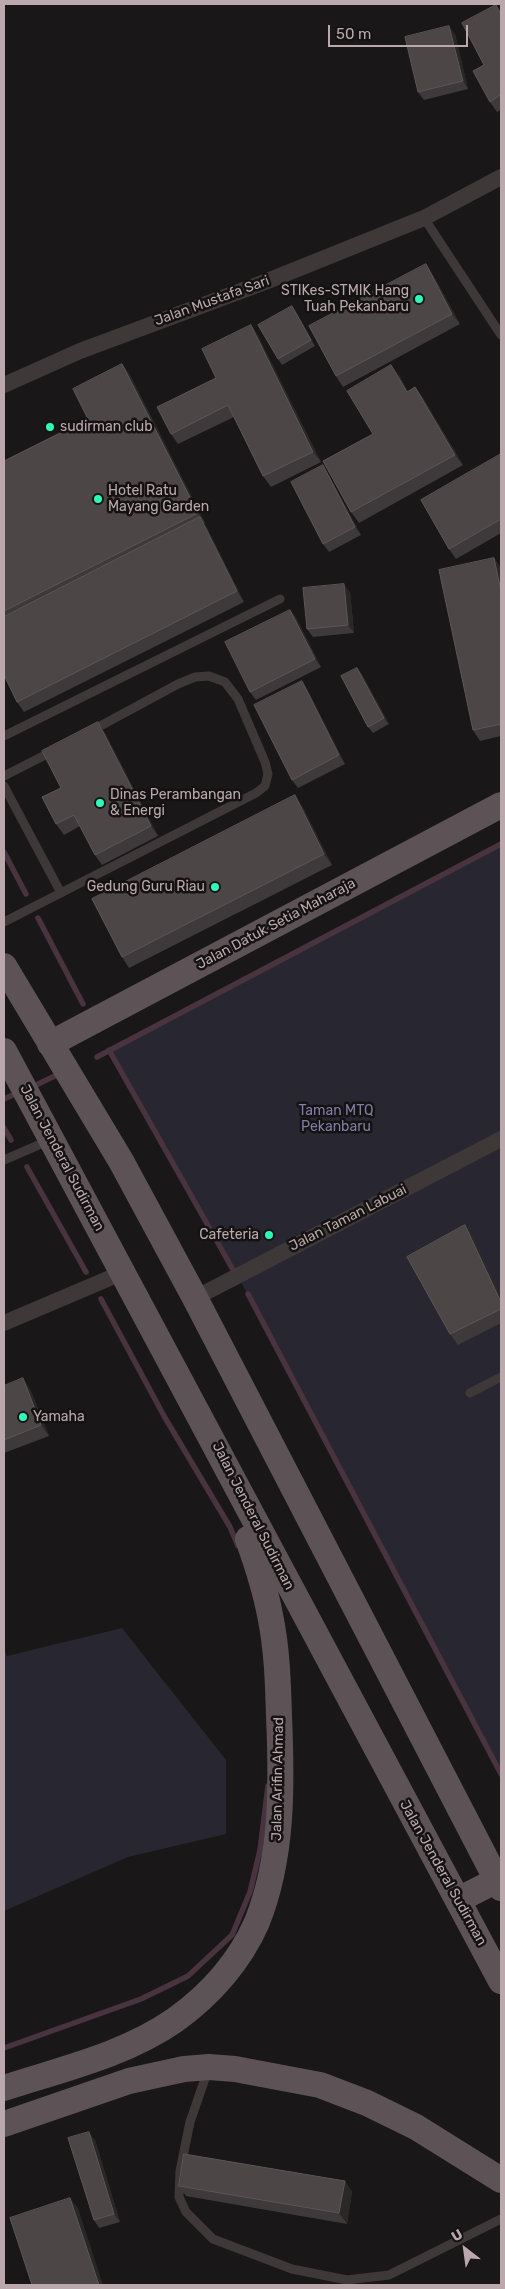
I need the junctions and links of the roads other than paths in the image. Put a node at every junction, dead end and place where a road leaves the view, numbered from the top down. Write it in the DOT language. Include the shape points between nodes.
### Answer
graph roads {
  1 [pos="501,178"];
  2 [pos="424,218"];
  3 [pos="501,335"];
  4 [pos="4,385"];
  5 [pos="280,599"];
  6 [pos="83,735"];
  7 [pos="4,736"];
  8 [pos="65,744"];
  9 [pos="4,776"];
  10 [pos="4,786"];
  11 [pos="501,805"];
  12 [pos="61,893"];
  13 [pos="4,922"];
  14 [pos="4,966"];
  15 [pos="50,1044"];
  16 [pos="4,1051"];
  17 [pos="52,1139"];
  18 [pos="501,1139"];
  19 [pos="4,1160"];
  20 [pos="124,1272"];
  21 [pos="195,1298"];
  22 [pos="4,1323"];
  23 [pos="501,1377"];
  24 [pos="470,1393"];
  25 [pos="218,1448"];
  26 [pos="500,1882"];
  27 [pos="458,1900"];
  28 [pos="495,1953"];
  29 [pos="501,1981"];
  30 [pos="209,2067"];
  31 [pos="4,2088"];
  32 [pos="4,2124"];
  33 [pos="501,2180"];
  34 [pos="501,2219"];
  1 -- 2 [label="street, Jalan Mustafa Sari"];
  2 -- 3 [label="lane"];
  2 -- 4 [label="street, Jalan Mustafa Sari" via="80,351"];
  5 -- 7 [label="lane"];
  6 -- 12 [label="lane" via="178,684 195,677 209,676 225,682 238,699 268,774 264,786 256,793"];
  8 -- 9 [label="lane"];
  10 -- 12 [label="lane"];
  11 -- 15 [label="main road, Jalan Datuk Setia Maharaja"];
  12 -- 13 [label="lane"];
  14 -- 15 [label="main road"];
  15 -- 21 [label="main road" via="121,1161"];
  16 -- 17 [label="main road, Jalan Jenderal Sudirman"];
  17 -- 19 [label="lane"];
  17 -- 20 [label="main road, Jalan Jenderal Sudirman"];
  18 -- 21 [label="street, Jalan Taman Labuai"];
  20 -- 22 [label="street"];
  20 -- 25 [label="main road, Jalan Jenderal Sudirman"];
  21 -- 26 [label="main road"];
  23 -- 24 [label="lane"];
  25 -- 27 [label="main road, Jalan Jenderal Sudirman"];
  25 -- 31 [label="main road, Jalan Arifin Ahmad" via="261,1574 277,1664 280,1794 276,1855 263,1905 256,1924 230,1967 214,1986 175,2020 124,2049"];
  26 -- 27 [label="main road"];
  27 -- 28 [label="main road, Jalan Jenderal Sudirman"];
  28 -- 29 [label="main road, Jalan Jenderal Sudirman"];
  30 -- 32 [label="main road" via="129,2081"];
  30 -- 33 [label="main road" via="235,2068 320,2086 367,2103 416,2127"];
  30 -- 34 [label="lane" via="190,2122 180,2171 179,2197 186,2212 213,2239 292,2269 347,2280 389,2275"];
}
